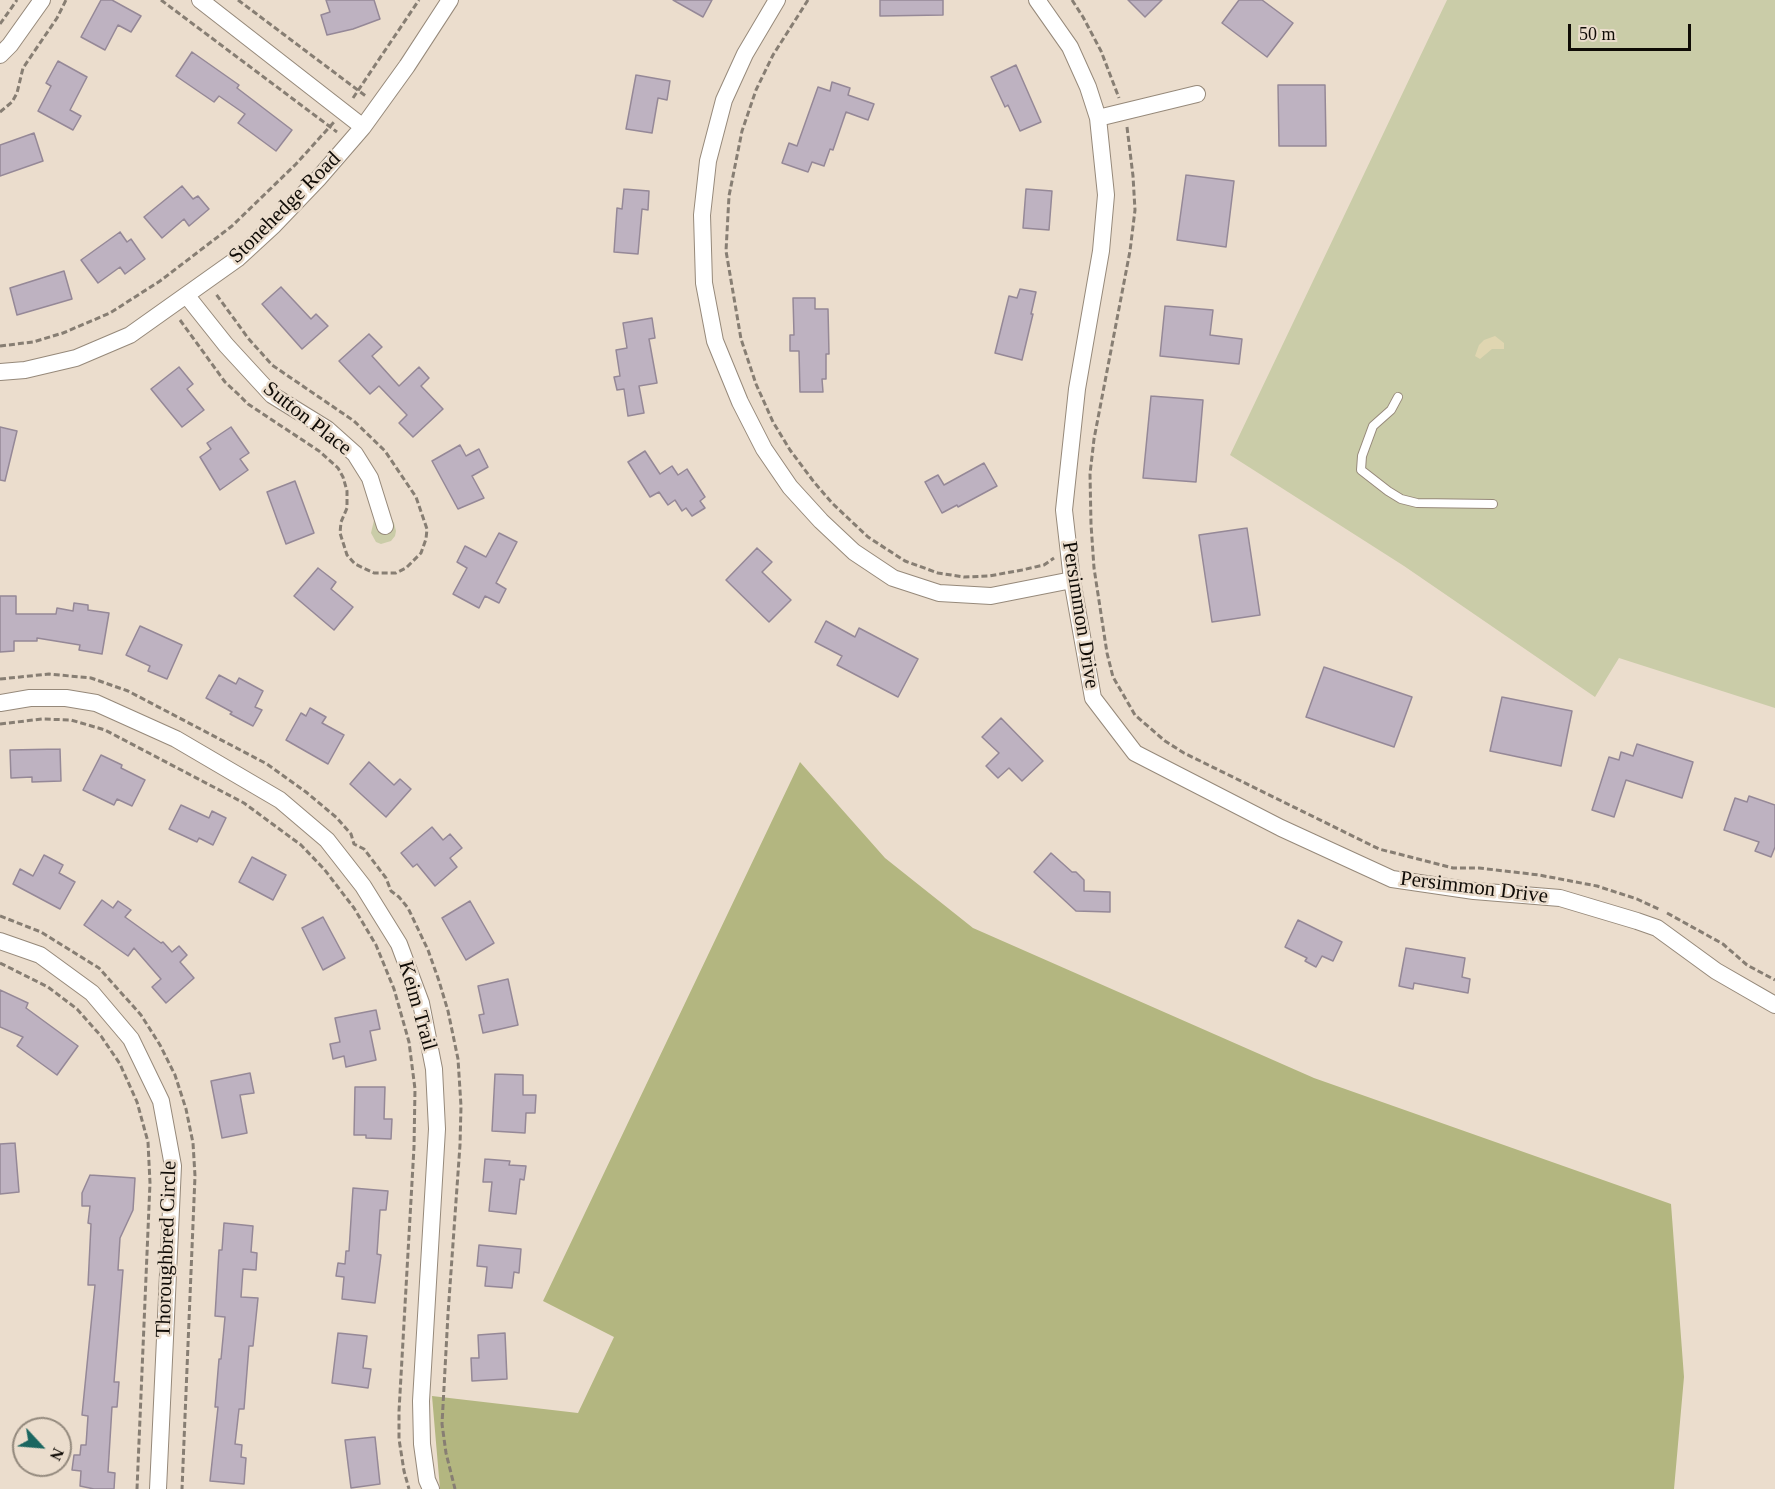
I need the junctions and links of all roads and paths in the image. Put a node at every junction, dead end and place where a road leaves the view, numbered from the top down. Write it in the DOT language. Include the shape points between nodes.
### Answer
graph roads {
  1 [pos="17,0"];
  2 [pos="42,0"];
  3 [pos="66,0"];
  4 [pos="161,0"];
  5 [pos="200,0"];
  6 [pos="238,0"];
  7 [pos="419,0"];
  8 [pos="450,0"];
  9 [pos="777,0"];
  10 [pos="808,0"];
  11 [pos="1037,0"];
  12 [pos="1072,0"];
  13 [pos="0,24"];
  14 [pos="0,55"];
  15 [pos="358,90"];
  16 [pos="1197,94"];
  17 [pos="369,98"];
  18 [pos="343,111"];
  19 [pos="0,112"];
  20 [pos="1124,112"];
  21 [pos="1098,118"];
  22 [pos="330,126"];
  23 [pos="363,127"];
  24 [pos="339,133"];
  25 [pos="187,296"];
  26 [pos="0,346"];
  27 [pos="0,372"];
  28 [pos="1398,397"];
  29 [pos="1493,504"];
  30 [pos="385,526"];
  31 [pos="1058,557"];
  32 [pos="1072,580"];
  33 [pos="0,679"];
  34 [pos="0,703"];
  35 [pos="0,724"];
  36 [pos="0,941"];
  37 [pos="0,963"];
  38 [pos="1775,980"];
  39 [pos="1775,1005"];
  40 [pos="137,1489"];
  41 [pos="158,1489"];
  42 [pos="409,1489"];
  43 [pos="431,1489"];
  44 [pos="455,1489"];
  1 -- 13 [label="path"];
  2 -- 14 [label="street"];
  3 -- 19 [label="path" via="23,68 12,102"];
  4 -- 22 [label="path"];
  5 -- 18 [label="street"];
  6 -- 15 [label="path"];
  7 -- 15 [label="path"];
  8 -- 23 [label="street, Stonehedge Road"];
  9 -- 32 [label="street" via="724,100 708,161 702,215 704,283 715,341 740,402 790,487 854,552 893,578 939,593 991,596"];
  10 -- 31 [label="path" via="756,90 742,131 729,196 726,251 741,339 773,422 820,489 852,523 905,561 964,577 1022,570"];
  11 -- 21 [label="street, Persimmon Drive" via="1070,46"];
  12 -- 20 [label="path" via="1101,51"];
  15 -- 17 [label="path"];
  15 -- 18 [label="path"];
  16 -- 20 [label="street"];
  18 -- 22 [label="path"];
  18 -- 23 [label="street"];
  20 -- 21 [label="street"];
  20 -- 38 [label="path" via="1135,210 1090,474 1094,568 1107,653 1113,677 1135,715 1184,753 1379,849 1453,868 1568,880 1637,898 1723,944 1747,965"];
  21 -- 32 [label="street, Persimmon Drive" via="1106,195 1101,251 1077,389 1064,510"];
  22 -- 24 [label="path"];
  22 -- 26 [label="path" via="232,226 160,281 110,313 63,333"];
  23 -- 25 [label="street, Stonehedge Road" via="274,225"];
  25 -- 27 [label="street, Stonehedge Road" via="130,335 76,358"];
  25 -- 30 [label="street, Sutton Place" via="272,395 327,429 355,454 370,478"];
  28 -- 29 [label="lane" via="1391,410 1372,426 1361,470 1401,499 1417,503"];
  32 -- 39 [label="street, Persimmon Drive" via="1093,698 1135,753 1281,828 1392,879 1560,898 1657,928 1716,971"];
  33 -- 44 [label="path" via="49,674 91,678 128,691 267,764 337,818 408,909 439,981 458,1059 460,1145 442,1424"];
  34 -- 43 [label="street, Keim Trail" via="66,698 96,703 176,739 270,795 327,840 363,886 399,944 421,1003 434,1069 437,1129 421,1401 422,1444"];
  35 -- 42 [label="path" via="71,720 105,730 244,803 301,845 324,869 376,945 409,1042 415,1089 399,1411 399,1439"];
  36 -- 41 [label="street, Thoroughbred Circle" via="40,955 92,993 131,1039 161,1101 173,1166"];
  37 -- 40 [label="path" via="48,987 77,1009 101,1036 120,1064 137,1102 148,1142 150,1183"];
}
